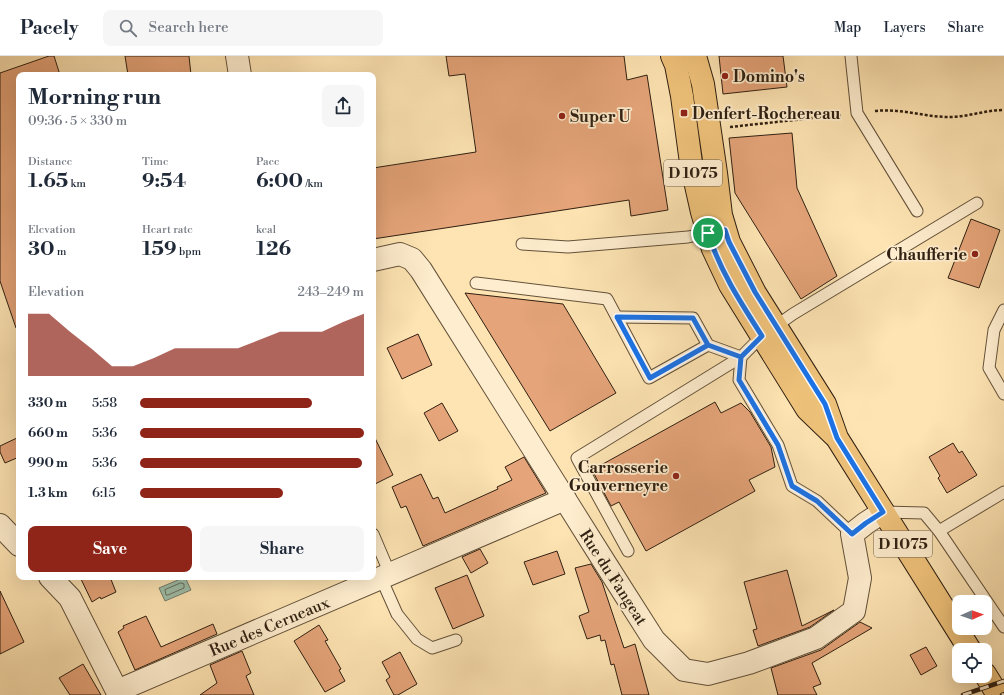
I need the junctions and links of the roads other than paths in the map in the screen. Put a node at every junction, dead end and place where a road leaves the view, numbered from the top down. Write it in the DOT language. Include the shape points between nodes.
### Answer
graph roads {
  1 [pos="237,56"];
  2 [pos="672,56"];
  3 [pos="695,56"];
  4 [pos="851,56"];
  5 [pos="240,72"];
  6 [pos="977,204"];
  7 [pos="917,211"];
  8 [pos="717,231"];
  9 [pos="522,244"];
  10 [pos="376,259"];
  11 [pos="476,283"];
  12 [pos="1004,310"];
  13 [pos="617,317"];
  14 [pos="769,331"];
  15 [pos="708,345"];
  16 [pos="741,357"];
  17 [pos="1004,394"];
  18 [pos="1004,492"];
  19 [pos="565,499"];
  20 [pos="883,512"];
  21 [pos="0,525"];
  22 [pos="939,531"];
  23 [pos="852,534"];
  24 [pos="16,542"];
  25 [pos="376,544"];
  26 [pos="628,551"];
  27 [pos="386,576"];
  28 [pos="53,580"];
  29 [pos="1004,627"];
  30 [pos="456,640"];
  31 [pos="966,643"];
  32 [pos="991,683"];
  33 [pos="998,695"];
  1 -- 5 [label="street"];
  2 -- 8 [label="main road, D 1075" via="682,96 691,163 702,212"];
  3 -- 8 [label="main road, D 1075" via="703,84 721,215"];
  4 -- 7 [label="lane" via="857,113"];
  6 -- 14 [label="lane" via="793,314"];
  8 -- 9 [label="lane" via="688,237 568,247"];
  8 -- 14 [label="main road, D 1075" via="713,249 730,285"];
  10 -- 19 [label="street, Rue du Fangeat" via="400,254 412,259 422,270"];
  11 -- 13 [label="lane" via="607,299"];
  12 -- 17 [label="lane" via="994,330 990,368"];
  13 -- 15 [label="lane" via="693,318"];
  13 -- 15 [label="lane" via="650,378"];
  14 -- 16 [label="lane"];
  14 -- 20 [label="main road, D 1075" via="807,409 837,438"];
  15 -- 16 [label="lane"];
  16 -- 23 [label="lane" via="739,380 778,445 792,486 817,501"];
  16 -- 26 [label="lane" via="577,458"];
  18 -- 22 [label="lane"];
  19 -- 23 [label="street, Rue du Fangeat" via="654,640 684,670 708,674 749,663 816,638 854,611 860,578"];
  19 -- 27 [label="street, Rue des Cerneaux"];
  20 -- 22 [label="lane" via="924,513"];
  20 -- 23 [label="street"];
  20 -- 31 [label="main road, D 1075"];
  21 -- 24 [label="street"];
  22 -- 29 [label="lane"];
  25 -- 27 [label="lane"];
  27 -- 28 [label="street, Rue des Cerneaux" via="117,691 70,598"];
  27 -- 30 [label="lane" via="397,614 417,639 432,648"];
  32 -- 33 [label="main road"];
}
